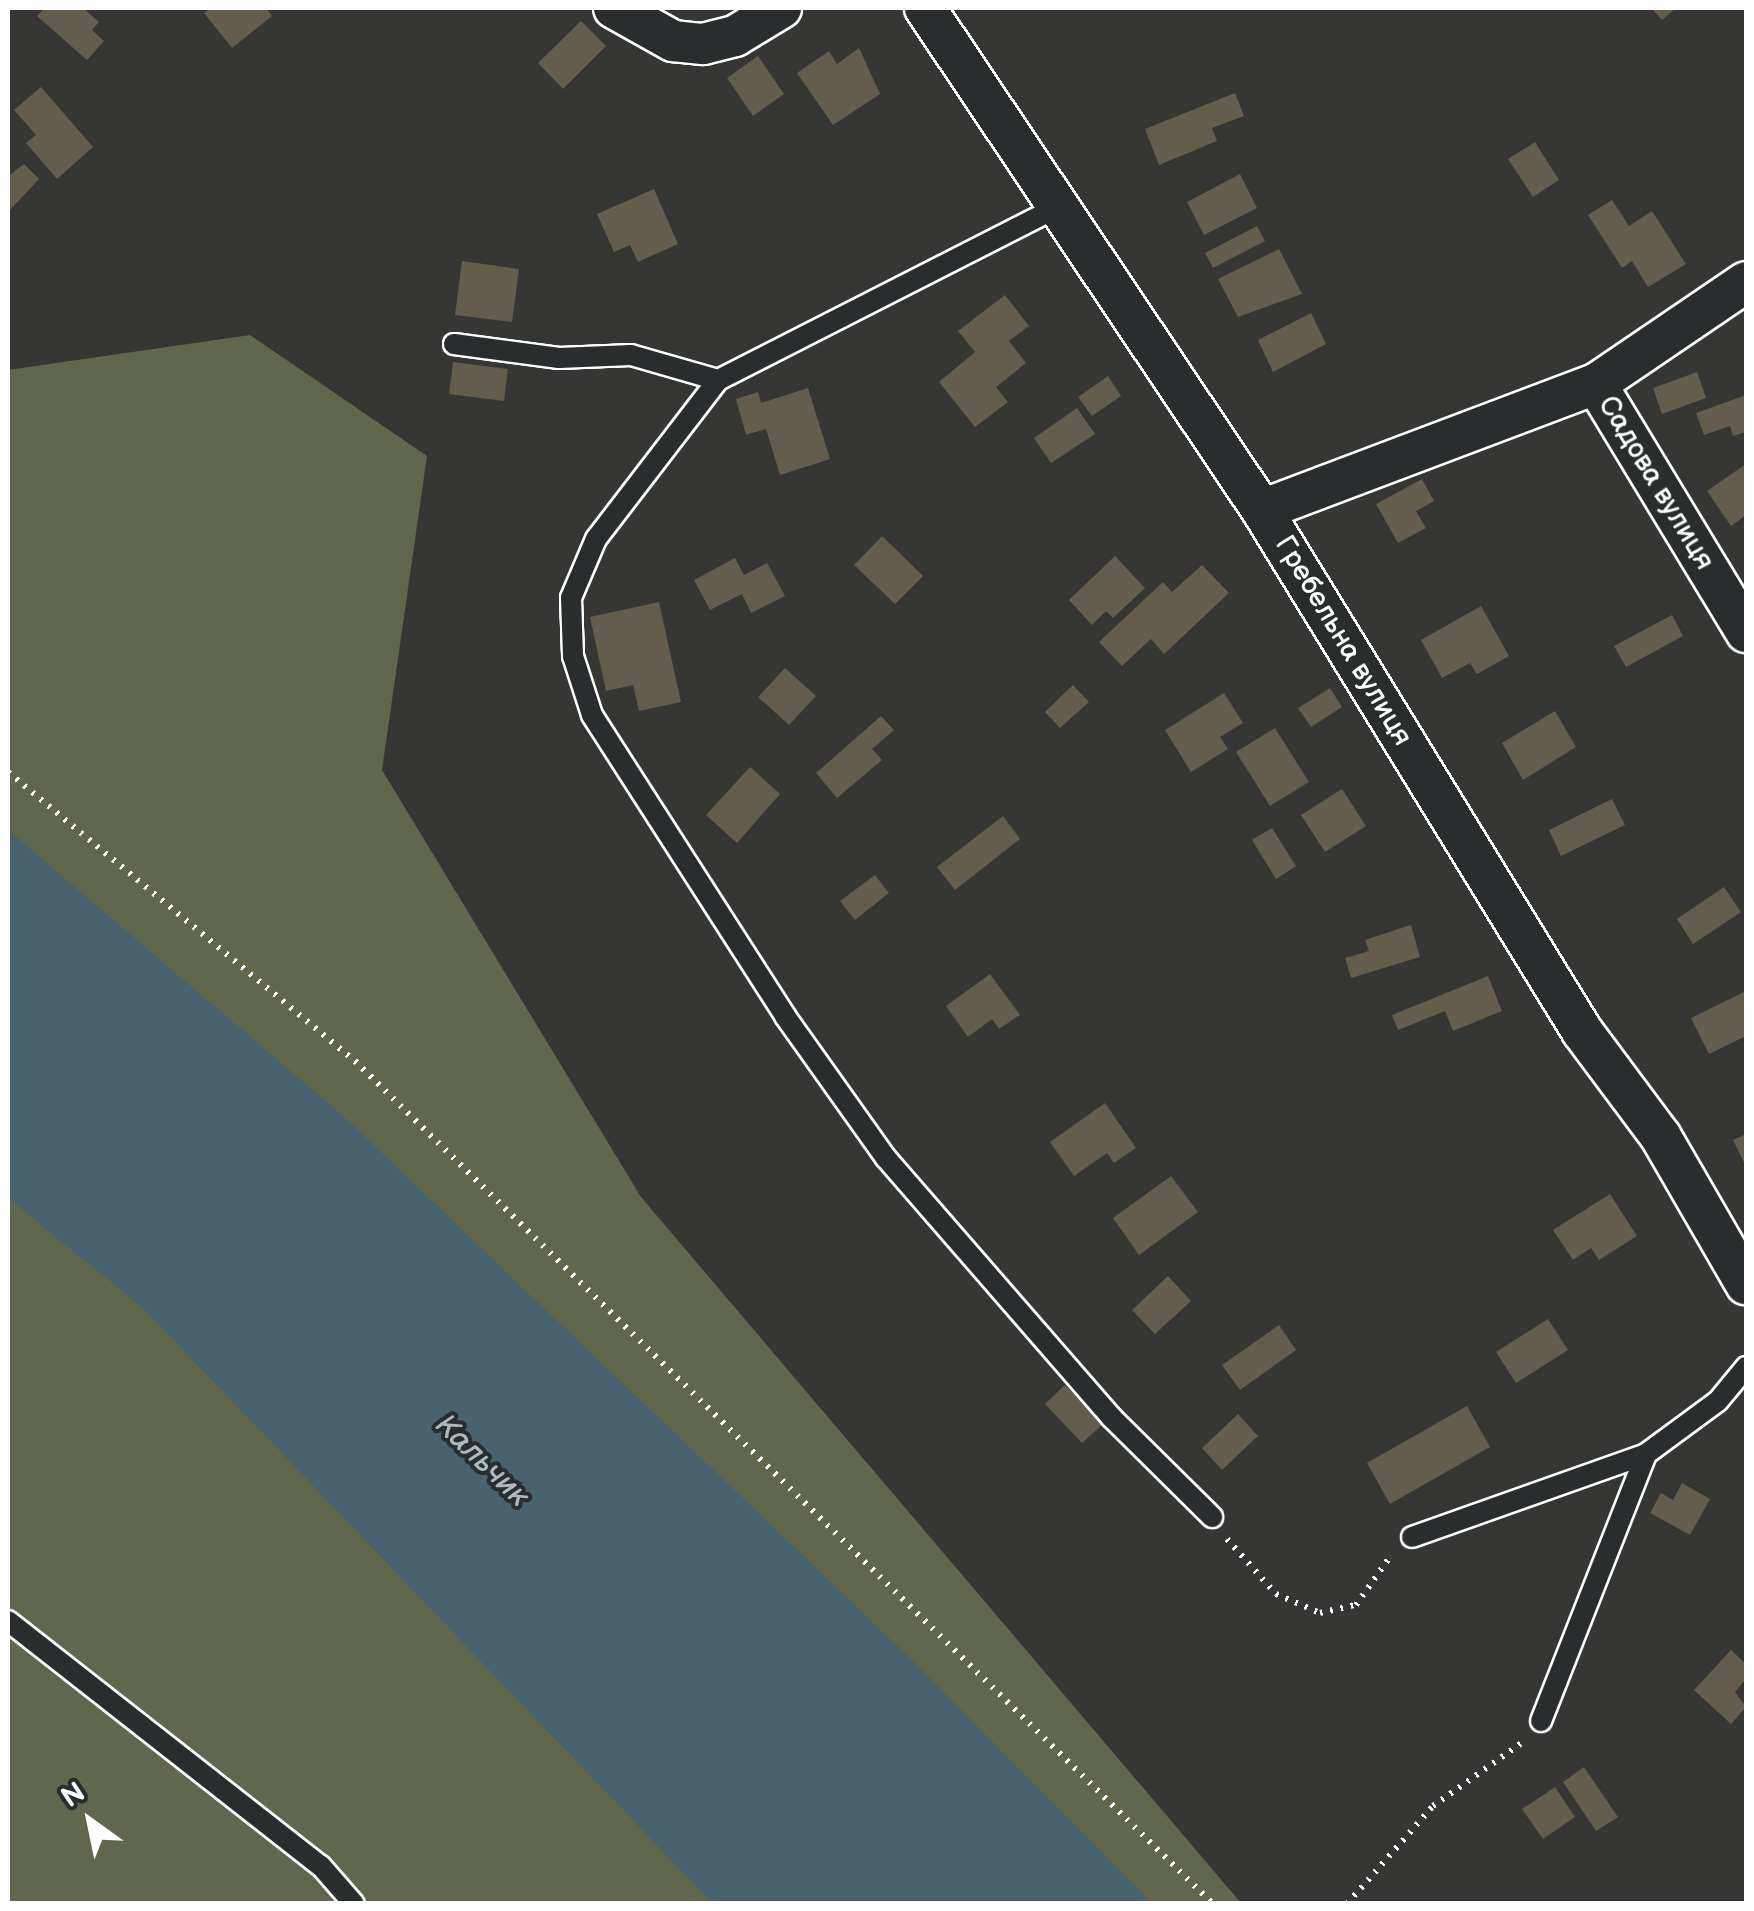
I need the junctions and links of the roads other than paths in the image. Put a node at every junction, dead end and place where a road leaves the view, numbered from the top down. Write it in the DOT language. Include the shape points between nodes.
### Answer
graph roads {
  1 [pos="614,8"];
  2 [pos="781,8"];
  3 [pos="924,8"];
  4 [pos="1054,209"];
  5 [pos="1746,282"];
  6 [pos="454,344"];
  7 [pos="718,380"];
  8 [pos="1596,384"];
  9 [pos="1262,510"];
  10 [pos="1746,632"];
  11 [pos="1746,1284"];
  12 [pos="1746,1366"];
  13 [pos="1646,1454"];
  14 [pos="1212,1517"];
  15 [pos="1412,1537"];
  16 [pos="8,1621"];
  17 [pos="1541,1721"];
  18 [pos="354,1904"];
  1 -- 2 [label="street" via="673,41 704,44 735,36"];
  3 -- 4 [label="street, Гребельна вулиця"];
  4 -- 7 [label="lane"];
  4 -- 9 [label="street, Гребельна вулиця"];
  5 -- 8 [label="street"];
  6 -- 7 [label="lane" via="559,358 632,355"];
  7 -- 14 [label="lane" via="596,538 571,598 573,656 592,715 785,1016 886,1158 1112,1418"];
  8 -- 9 [label="street"];
  8 -- 10 [label="street, Садова вулиця"];
  9 -- 11 [label="street, Гребельна вулиця" via="1571,1014 1660,1137"];
  12 -- 13 [label="lane" via="1718,1401"];
  13 -- 15 [label="lane"];
  13 -- 17 [label="lane"];
  16 -- 18 [label="lane" via="321,1866"];
}
